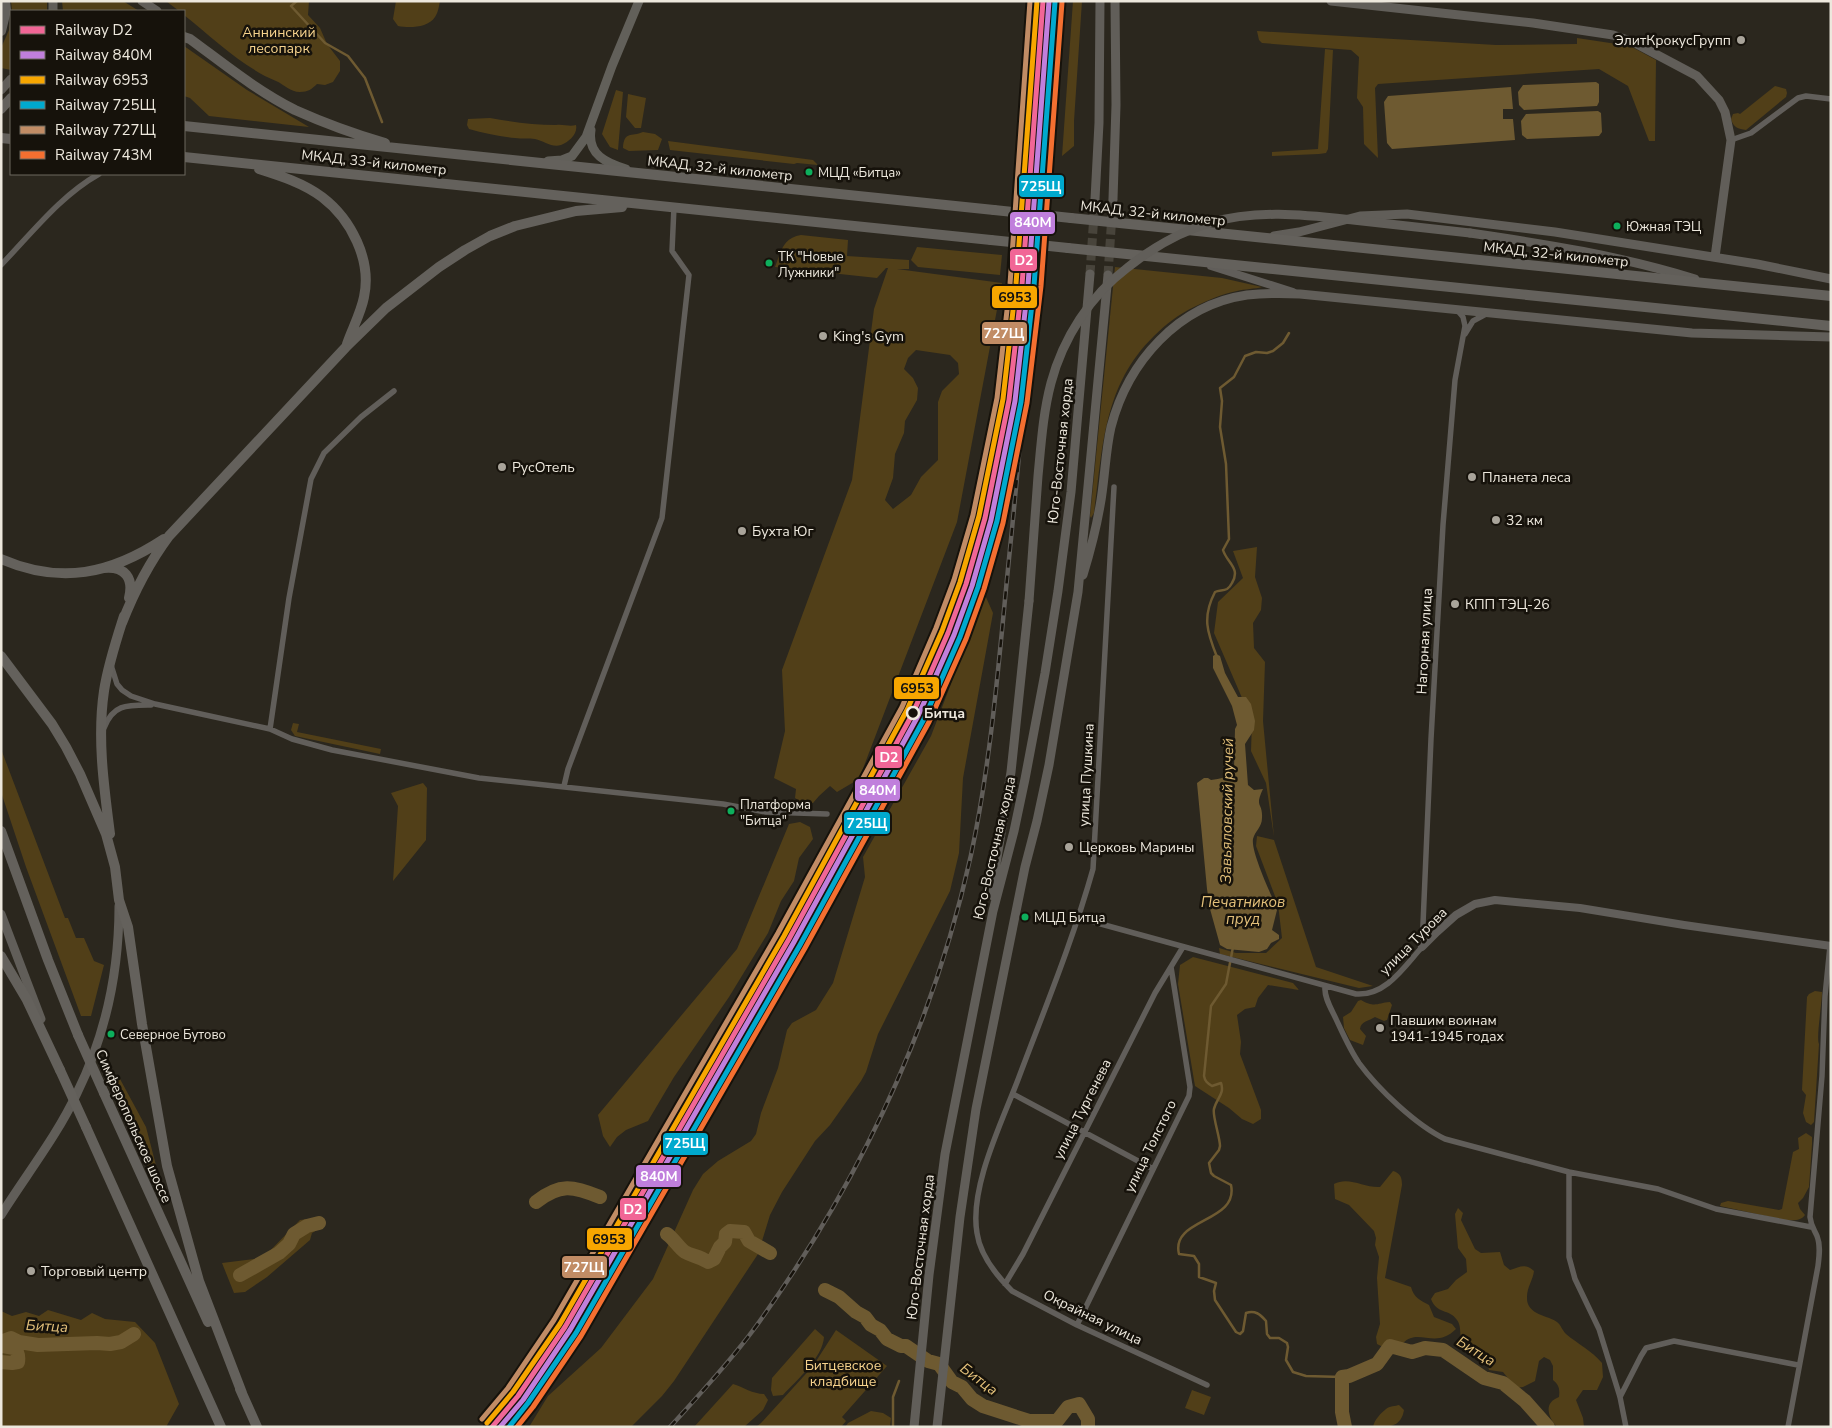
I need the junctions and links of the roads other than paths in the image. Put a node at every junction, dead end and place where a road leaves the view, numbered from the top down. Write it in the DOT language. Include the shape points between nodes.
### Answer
graph roads {
  1 [pos="5,1"];
  2 [pos="142,1"];
  3 [pos="639,1"];
  4 [pos="1100,1"];
  5 [pos="1115,1"];
  6 [pos="1332,1"];
  7 [pos="156,10"];
  8 [pos="1,31"];
  9 [pos="186,37"];
  10 [pos="10,80"];
  11 [pos="1,90"];
  12 [pos="10,99"];
  13 [pos="1831,99"];
  14 [pos="1,108"];
  15 [pos="591,124"];
  16 [pos="185,126"];
  17 [pos="1731,140"];
  18 [pos="422,151"];
  19 [pos="185,157"];
  20 [pos="207,159"];
  21 [pos="536,163"];
  22 [pos="638,173"];
  23 [pos="96,175"];
  24 [pos="1095,198"];
  25 [pos="1113,199"];
  26 [pos="674,207"];
  27 [pos="1256,238"];
  28 [pos="1715,257"];
  29 [pos="1192,260"];
  30 [pos="1,265"];
  31 [pos="1090,274"];
  32 [pos="1108,275"];
  33 [pos="1831,279"];
  34 [pos="1707,283"];
  35 [pos="1300,294"];
  36 [pos="1831,296"];
  37 [pos="1455,310"];
  38 [pos="1490,313"];
  39 [pos="1831,326"];
  40 [pos="1464,336"];
  41 [pos="1831,338"];
  42 [pos="346,347"];
  43 [pos="394,391"];
  44 [pos="1114,487"];
  45 [pos="169,536"];
  46 [pos="1,559"];
  47 [pos="104,568"];
  48 [pos="1078,592"];
  49 [pos="122,623"];
  50 [pos="1,656"];
  51 [pos="110,660"];
  52 [pos="155,704"];
  53 [pos="270,729"];
  54 [pos="101,736"];
  55 [pos="564,786"];
  56 [pos="827,814"];
  57 [pos="1,831"];
  58 [pos="116,867"];
  59 [pos="119,900"];
  60 [pos="993,911"];
  61 [pos="1,914"];
  62 [pos="1079,918"];
  63 [pos="1830,946"];
  64 [pos="1183,947"];
  65 [pos="1422,947"];
  66 [pos="1,956"];
  67 [pos="1171,967"];
  68 [pos="1325,987"];
  69 [pos="60,1070"];
  70 [pos="1013,1094"];
  71 [pos="1084,1132"];
  72 [pos="1153,1170"];
  73 [pos="1569,1172"];
  74 [pos="1,1215"];
  75 [pos="1811,1227"];
  76 [pos="983,1254"];
  77 [pos="1005,1284"];
  78 [pos="1077,1325"];
  79 [pos="1798,1365"];
  80 [pos="1206,1385"];
  81 [pos="242,1393"];
  82 [pos="1620,1397"];
  83 [pos="221,1427"];
  84 [pos="257,1427"];
  85 [pos="914,1427"];
  86 [pos="937,1427"];
  87 [pos="1626,1427"];
  88 [pos="1788,1427"];
  1 -- 8 [label="highway"];
  2 -- 7 [label="main road"];
  3 -- 15 [label="main road"];
  4 -- 24 [label="main road"];
  5 -- 25 [label="main road"];
  6 -- 17 [label="main road" via="1533,23 1633,42 1697,76 1709,88 1725,112"];
  9 -- 18 [label="highway" via="253,85 295,110 352,133"];
  10 -- 11 [label="main road"];
  12 -- 14 [label="highway, bridge"];
  13 -- 17 [label="street" via="1798,98 1751,133"];
  15 -- 21 [label="main road" via="572,156"];
  15 -- 22 [label="main road" via="591,146 598,157"];
  16 -- 18 [label="highway, МКАД, 33-й километр"];
  17 -- 28 [label="main road"];
  18 -- 21 [label="highway, МКАД, 33-й километр"];
  19 -- 20 [label="highway, МКАД, 33-й километр"];
  20 -- 26 [label="highway, МКАД, 33-й километр"];
  20 -- 42 [label="highway" via="282,176 304,185 339,212 359,246 366,280 364,298"];
  21 -- 22 [label="highway, МКАД, 32-й километр"];
  22 -- 27 [label="highway, МКАД, 32-й километр, bridge"];
  23 -- 30 [label="street" via="61,202"];
  26 -- 29 [label="highway, bridge"];
  26 -- 42 [label="highway" via="636,206 576,211 515,226 490,236 439,267 386,308"];
  26 -- 55 [label="street" via="672,251 689,275 662,518"];
  27 -- 28 [label="main road" via="1300,232 1360,216 1407,214 1555,232"];
  27 -- 34 [label="highway, МКАД, 32-й километр"];
  28 -- 33 [label="main road"];
  29 -- 35 [label="street"];
  29 -- 39 [label="highway"];
  31 -- 60 [label="main road, Юго-Восточная хорда" via="1072,482 1057,600 1023,788"];
  32 -- 48 [label="main road"];
  34 -- 36 [label="highway, МКАД, 32-й километр"];
  34 -- 60 [label="main road, bridge" via="1618,258 1557,246 1470,233 1294,215 1238,217 1210,223 1183,233 1120,273 1077,323 1052,382 1041,442 1029,601 1012,762 994,876"];
  35 -- 37 [label="main road"];
  35 -- 48 [label="main road" via="1246,296 1210,306 1172,328 1144,357 1114,415 1096,527"];
  37 -- 38 [label="main road"];
  37 -- 40 [label="street, Нагорная улица" via="1460,311 1463,317"];
  38 -- 40 [label="street, Нагорная улица" via="1477,318"];
  38 -- 41 [label="main road" via="1692,333"];
  40 -- 65 [label="street, Нагорная улица" via="1456,380 1443,525"];
  42 -- 45 [label="highway"];
  43 -- 53 [label="street" via="361,417 324,454 311,479"];
  44 -- 62 [label="street, улица Пушкина" via="1093,869"];
  45 -- 47 [label="highway" via="145,552"];
  45 -- 49 [label="highway" via="132,598"];
  46 -- 47 [label="highway" via="47,572 84,572"];
  47 -- 49 [label="highway" via="122,570 128,577 130,594"];
  48 -- 86 [label="main road" via="1049,766 976,1108 960,1217"];
  49 -- 51 [label="highway"];
  50 -- 58 [label="highway" via="66,747 95,807"];
  51 -- 52 [label="street" via="114,677 122,690"];
  51 -- 54 [label="highway"];
  52 -- 53 [label="street"];
  52 -- 54 [label="street" via="117,709"];
  53 -- 55 [label="street" via="332,750 479,778"];
  54 -- 58 [label="highway" via="106,806"];
  55 -- 56 [label="street" via="766,812"];
  57 -- 81 [label="highway, Симферопольское шоссе, bridge" via="78,1035"];
  58 -- 59 [label="highway"];
  59 -- 74 [label="main road" via="114,980 99,1042 68,1110"];
  59 -- 81 [label="highway" via="128,927 167,1166 199,1281"];
  60 -- 85 [label="main road, Юго-Восточная хорда" via="945,1154"];
  61 -- 69 [label="main road"];
  62 -- 64 [label="street, улица Турова"];
  62 -- 70 [label="street, улица Пушкина"];
  63 -- 65 [label="street, улица Турова" via="1580,908 1496,900 1476,904 1456,915"];
  63 -- 75 [label="street"];
  64 -- 67 [label="street, улица Тургенева"];
  64 -- 68 [label="street, улица Турова"];
  65 -- 68 [label="street, улица Турова" via="1393,979 1376,992 1364,995"];
  66 -- 69 [label="highway"];
  67 -- 71 [label="street, улица Тургенева"];
  67 -- 72 [label="street, улица Толстого" via="1190,1087 1189,1096"];
  68 -- 73 [label="street" via="1333,1014 1358,1062 1374,1082 1416,1121 1445,1139"];
  69 -- 83 [label="highway, bridge"];
  70 -- 71 [label="street"];
  70 -- 76 [label="street, улица Пушкина" via="986,1164 980,1189 976,1215"];
  71 -- 72 [label="street"];
  71 -- 77 [label="street, улица Тургенева"];
  72 -- 78 [label="street, улица Толстого"];
  73 -- 75 [label="street" via="1658,1189 1716,1208"];
  73 -- 82 [label="street" via="1569,1257 1575,1279 1599,1329"];
  75 -- 79 [label="street" via="1819,1244 1818,1266"];
  76 -- 77 [label="street, Окрайная улица"];
  77 -- 78 [label="street, Окрайная улица" via="1012,1291"];
  78 -- 80 [label="street, Окрайная улица"];
  79 -- 82 [label="street" via="1674,1341 1646,1348"];
  79 -- 88 [label="street"];
  81 -- 84 [label="highway, Симферопольское шоссе"];
  82 -- 87 [label="street"];
}
